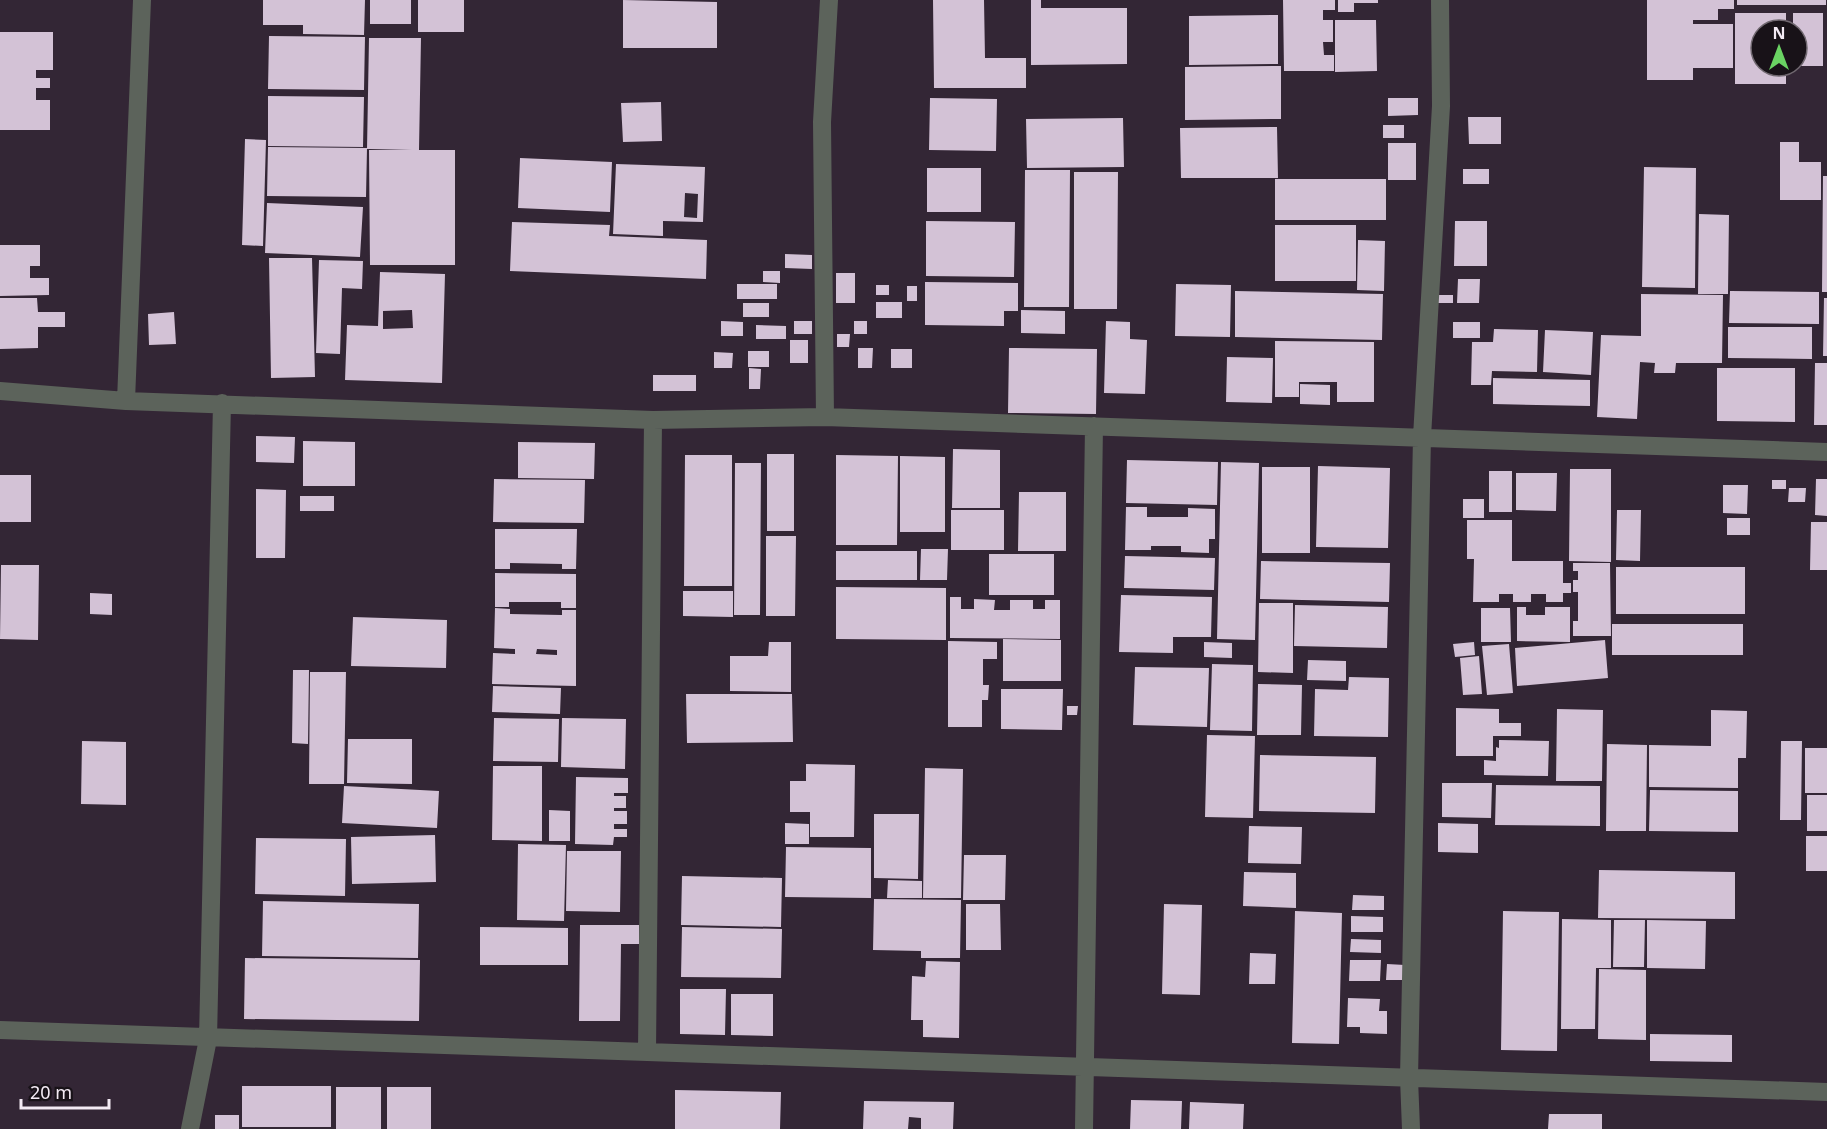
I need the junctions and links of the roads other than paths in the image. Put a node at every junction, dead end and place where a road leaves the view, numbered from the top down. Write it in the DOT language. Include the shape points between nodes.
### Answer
graph roads {
  1 [pos="142,0"];
  2 [pos="829,0"];
  3 [pos="1440,0"];
  4 [pos="0,391"];
  5 [pos="126,401"];
  6 [pos="222,403"];
  7 [pos="825,417"];
  8 [pos="653,420"];
  9 [pos="1094,426"];
  10 [pos="1422,437"];
  11 [pos="1827,452"];
  12 [pos="0,1030"];
  13 [pos="208,1039"];
  14 [pos="647,1052"];
  15 [pos="1086,1067"];
  16 [pos="1409,1078"];
  17 [pos="1827,1092"];
  18 [pos="190,1129"];
  19 [pos="1084,1129"];
  20 [pos="1411,1129"];
  1 -- 5 [label="street"];
  2 -- 7 [label="street" via="822,122"];
  3 -- 10 [label="street" via="1441,106"];
  4 -- 5 [label="street"];
  5 -- 6 [label="street"];
  6 -- 8 [label="street"];
  6 -- 13 [label="street"];
  7 -- 8 [label="street"];
  7 -- 9 [label="street"];
  8 -- 14 [label="street"];
  9 -- 10 [label="street"];
  9 -- 15 [label="street"];
  10 -- 11 [label="street"];
  10 -- 16 [label="street"];
  12 -- 13 [label="street"];
  13 -- 14 [label="street"];
  13 -- 18 [label="street"];
  14 -- 15 [label="street"];
  15 -- 16 [label="street"];
  15 -- 19 [label="street"];
  16 -- 17 [label="street"];
  16 -- 20 [label="street"];
}
